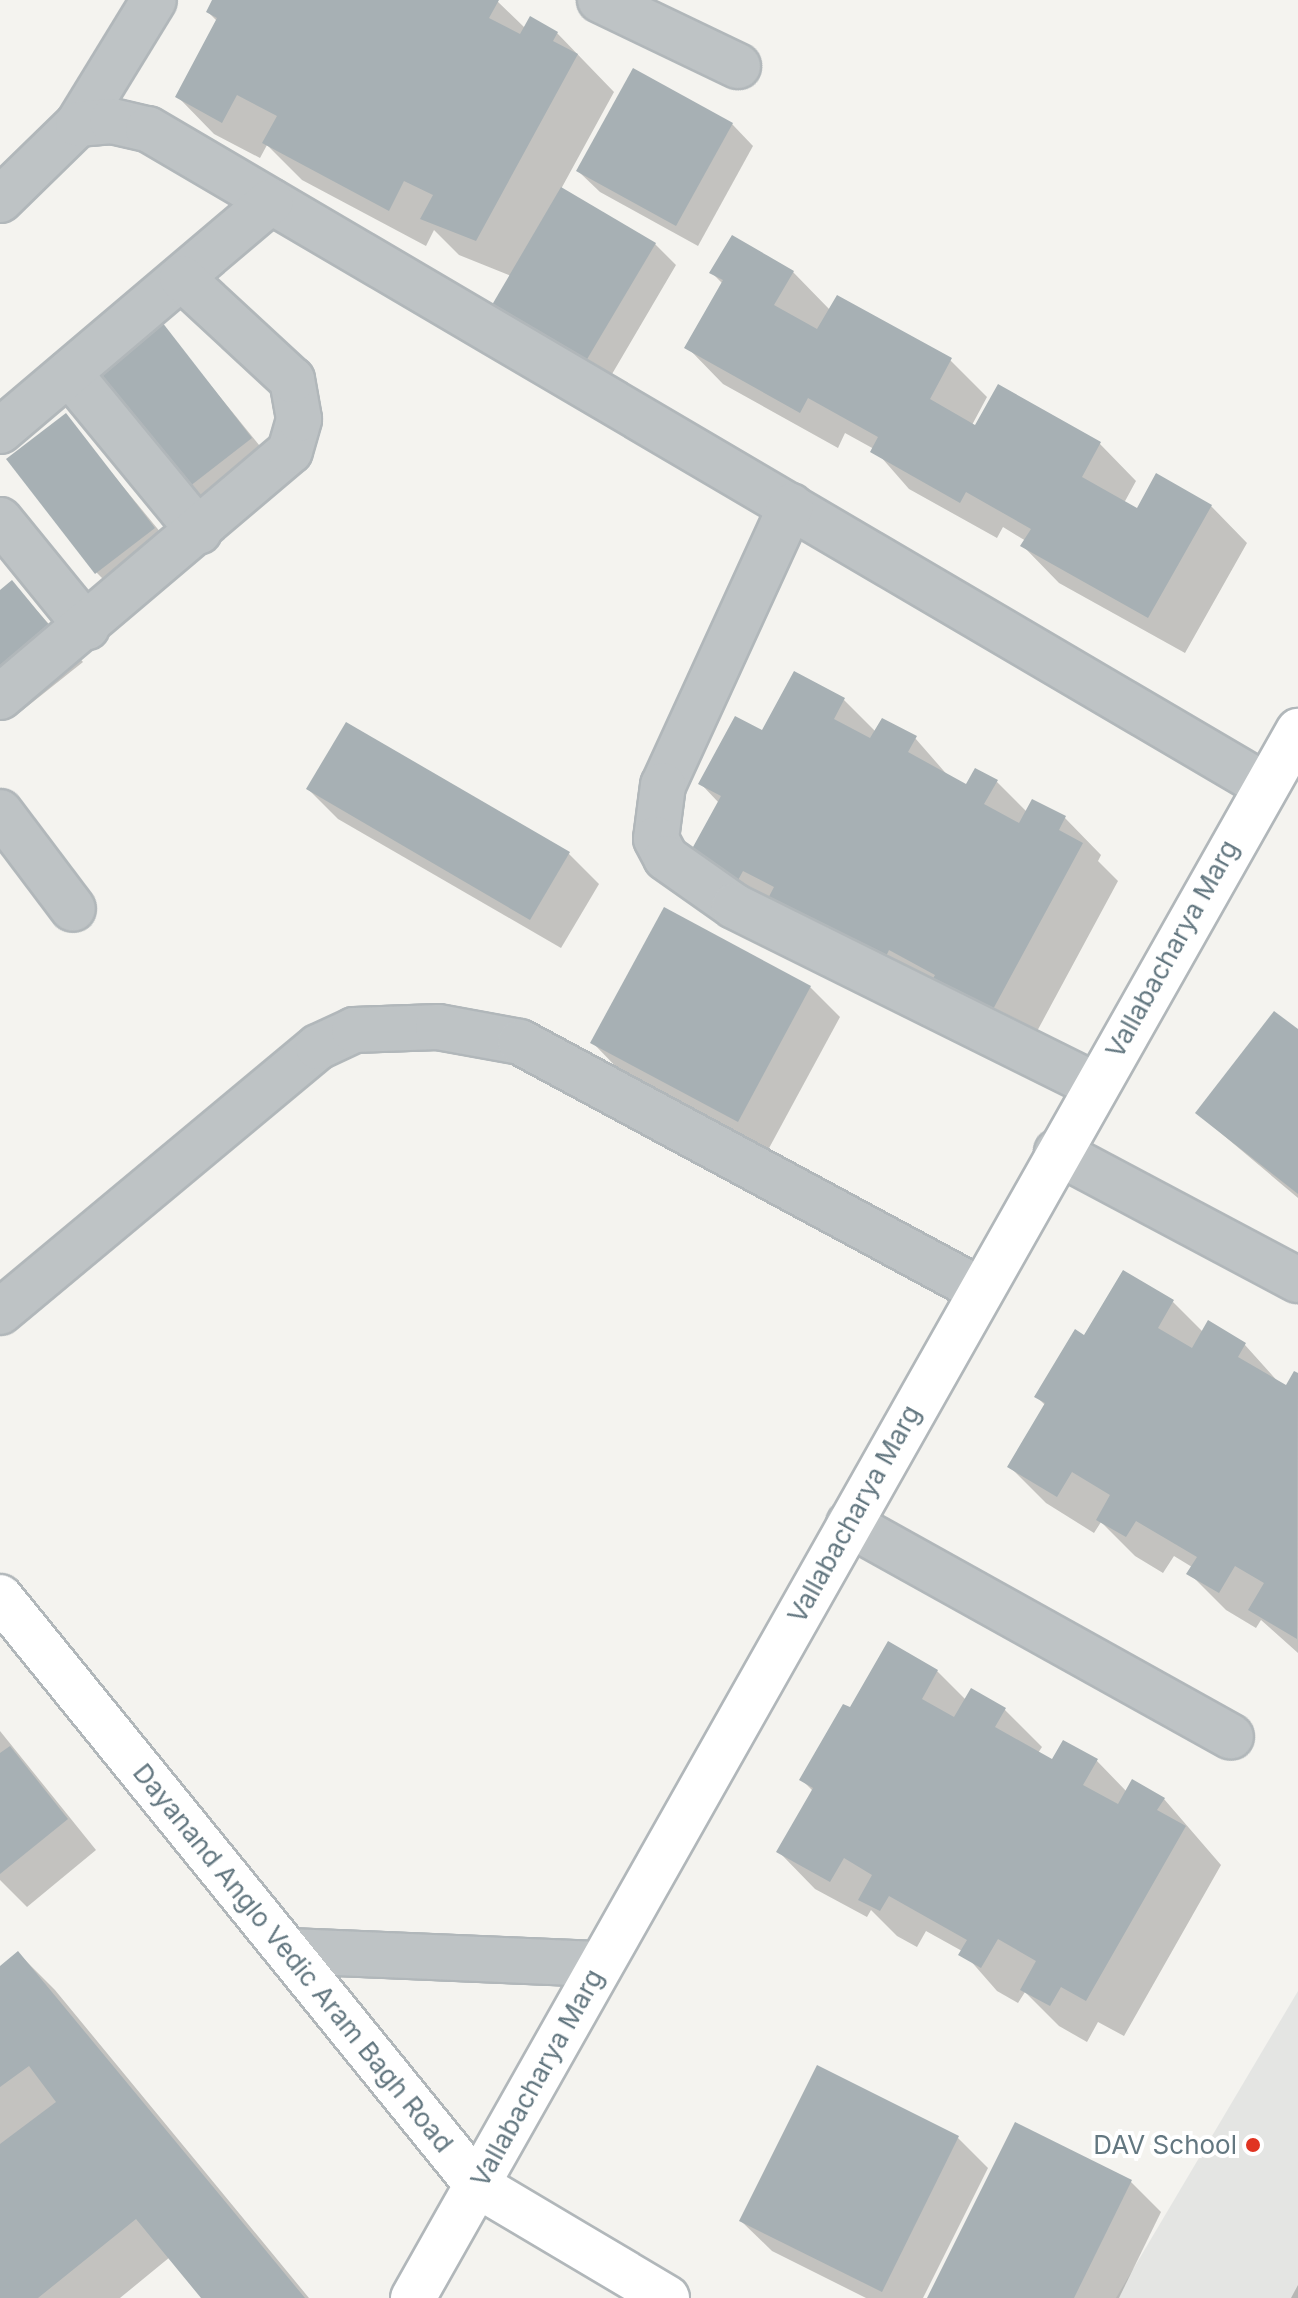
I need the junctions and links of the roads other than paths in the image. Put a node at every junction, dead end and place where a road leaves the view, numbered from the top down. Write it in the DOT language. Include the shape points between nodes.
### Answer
graph roads {
  1 [pos="154,0"];
  2 [pos="600,0"];
  3 [pos="738,66"];
  4 [pos="78,124"];
  5 [pos="0,200"];
  6 [pos="271,201"];
  7 [pos="182,278"];
  8 [pos="69,373"];
  9 [pos="0,431"];
  10 [pos="791,506"];
  11 [pos="0,520"];
  12 [pos="199,531"];
  13 [pos="87,627"];
  14 [pos="0,697"];
  15 [pos="1298,731"];
  16 [pos="1264,785"];
  17 [pos="0,812"];
  18 [pos="73,909"];
  19 [pos="1094,1085"];
  20 [pos="1057,1152"];
  21 [pos="1298,1280"];
  22 [pos="980,1290"];
  23 [pos="0,1312"];
  24 [pos="849,1524"];
  25 [pos="0,1597"];
  26 [pos="1231,1737"];
  27 [pos="288,1951"];
  28 [pos="600,1964"];
  29 [pos="477,2185"];
  30 [pos="413,2298"];
  31 [pos="667,2298"];
  1 -- 4 [label="street"];
  2 -- 3 [label="street"];
  4 -- 5 [label="street"];
  4 -- 6 [label="street" via="112,121 148,129"];
  6 -- 7 [label="street"];
  6 -- 10 [label="street"];
  7 -- 8 [label="street"];
  7 -- 12 [label="street" via="292,380 299,419 290,451"];
  8 -- 9 [label="street"];
  8 -- 12 [label="street"];
  10 -- 16 [label="street"];
  10 -- 19 [label="street" via="663,785 656,839 666,858 734,906"];
  11 -- 13 [label="street"];
  12 -- 13 [label="street"];
  13 -- 14 [label="street"];
  15 -- 16 [label="street, Vallabacharya Marg"];
  16 -- 19 [label="street, Vallabacharya Marg"];
  17 -- 18 [label="street"];
  19 -- 20 [label="street, Vallabacharya Marg"];
  20 -- 21 [label="street"];
  20 -- 22 [label="street, Vallabacharya Marg"];
  22 -- 23 [label="street" via="520,1042 438,1027 354,1030 318,1047"];
  22 -- 24 [label="street, Vallabacharya Marg"];
  24 -- 26 [label="street"];
  24 -- 28 [label="street, Vallabacharya Marg"];
  25 -- 27 [label="street, Dayanand Anglo Vedic Aram Bagh Road"];
  27 -- 28 [label="street"];
  27 -- 29 [label="street, Dayanand Anglo Vedic Aram Bagh Road"];
  28 -- 29 [label="street, Vallabacharya Marg"];
  29 -- 30 [label="street, Vallabacharya Marg"];
  29 -- 31 [label="street, Dayanand Anglo Vedic Aram Bagh Road"];
}
